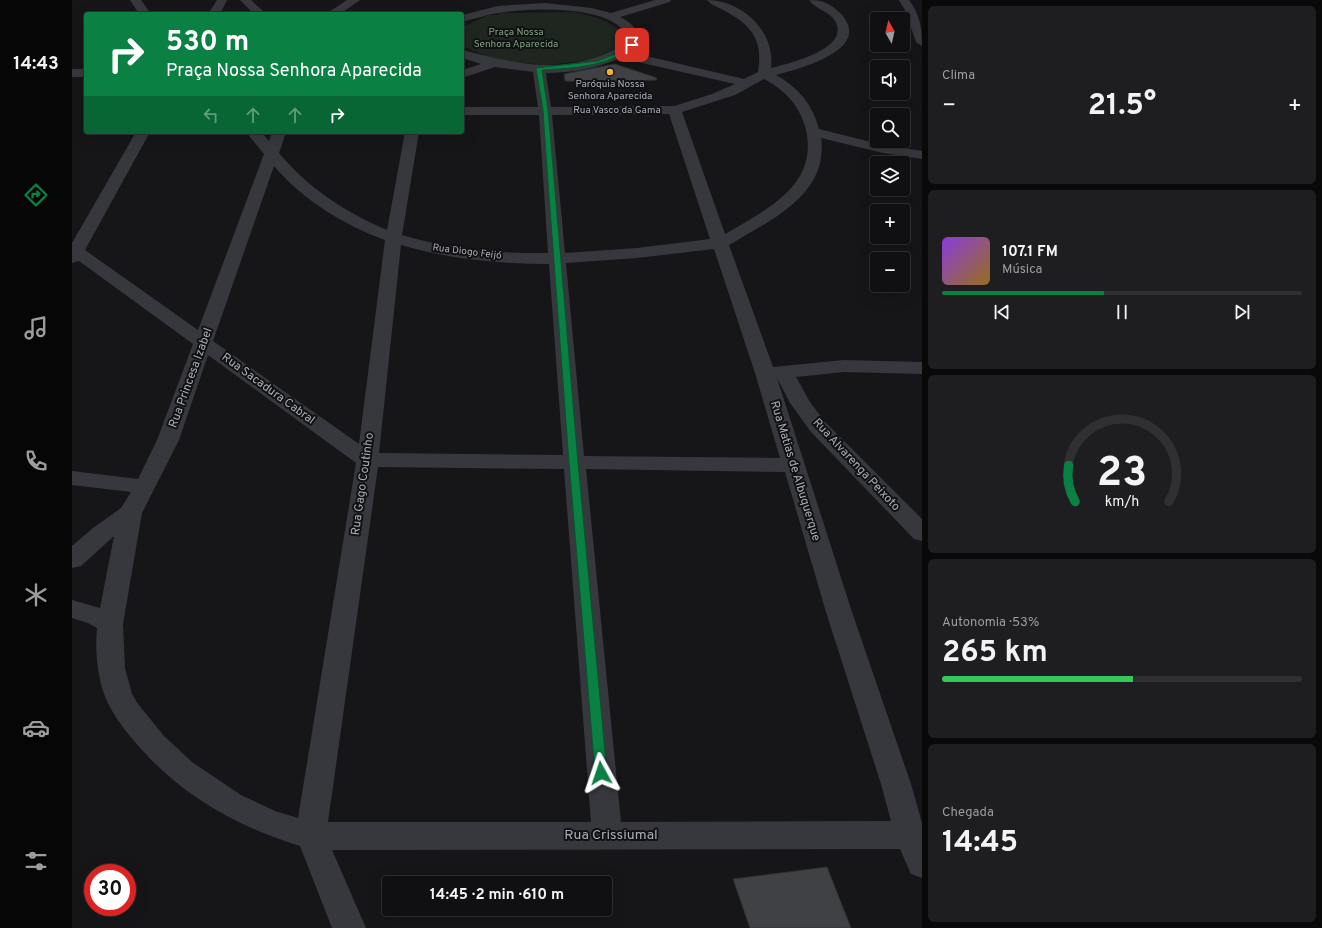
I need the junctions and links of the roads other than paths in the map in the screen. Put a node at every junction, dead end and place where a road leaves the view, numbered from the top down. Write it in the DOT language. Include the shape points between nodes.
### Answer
graph roads {
  1 [pos="135,0"];
  2 [pos="222,0"];
  3 [pos="246,0"];
  4 [pos="355,0"];
  5 [pos="650,0"];
  6 [pos="666,0"];
  7 [pos="712,0"];
  8 [pos="814,0"];
  9 [pos="904,0"];
  10 [pos="487,5"];
  11 [pos="144,12"];
  12 [pos="215,12"];
  13 [pos="258,12"];
  14 [pos="335,12"];
  15 [pos="606,15"];
  16 [pos="464,18"];
  17 [pos="922,42"];
  18 [pos="620,54"];
  19 [pos="464,55"];
  20 [pos="491,64"];
  21 [pos="539,68"];
  22 [pos="72,73"];
  23 [pos="84,73"];
  24 [pos="464,73"];
  25 [pos="764,74"];
  26 [pos="747,84"];
  27 [pos="545,110"];
  28 [pos="674,110"];
  29 [pos="464,111"];
  30 [pos="813,132"];
  31 [pos="142,134"];
  32 [pos="257,134"];
  33 [pos="412,134"];
  34 [pos="276,143"];
  35 [pos="922,155"];
  36 [pos="393,238"];
  37 [pos="720,243"];
  38 [pos="73,252"];
  39 [pos="558,260"];
  40 [pos="204,342"];
  41 [pos="922,368"];
  42 [pos="775,373"];
  43 [pos="367,460"];
  44 [pos="574,462"];
  45 [pos="793,465"];
  46 [pos="72,478"];
  47 [pos="145,488"];
  48 [pos="130,513"];
  49 [pos="922,533"];
  50 [pos="72,560"];
  51 [pos="72,609"];
  52 [pos="110,624"];
  53 [pos="607,835"];
  54 [pos="910,835"];
  55 [pos="311,836"];
  56 [pos="922,864"];
  57 [pos="349,928"];
  1 -- 11 [label="street"];
  2 -- 12 [label="street"];
  3 -- 13 [label="street"];
  4 -- 14 [label="street"];
  5 -- 15 [label="street"];
  6 -- 15 [label="street"];
  7 -- 25 [label="street" via="738,13 756,29 763,40 766,52"];
  8 -- 25 [label="street, Rua Vasco da Gama" via="840,21 843,34 839,41 814,59 791,68"];
  9 -- 17 [label="street" via="911,10"];
  10 -- 15 [label="street" via="548,6"];
  10 -- 16 [label="street"];
  15 -- 18 [label="street" via="626,25 633,34 632,45"];
  18 -- 21 [label="street" via="599,62 571,67"];
  18 -- 26 [label="street"];
  19 -- 20 [label="street"];
  20 -- 21 [label="street"];
  20 -- 24 [label="street"];
  21 -- 27 [label="street"];
  22 -- 23 [label="street"];
  25 -- 26 [label="street, Rua Vasco da Gama"];
  25 -- 30 [label="street" via="784,85 798,98 806,111"];
  26 -- 28 [label="street, Rua Vasco da Gama" via="712,99"];
  27 -- 28 [label="street, Rua Vasco da Gama"];
  27 -- 29 [label="street, Rua Vasco da Gama"];
  27 -- 39 [label="street"];
  28 -- 37 [label="street, Rua Matias de Albuquerque"];
  30 -- 35 [label="street" via="883,150"];
  30 -- 37 [label="street" via="812,168 804,184 774,212"];
  31 -- 38 [label="street"];
  32 -- 34 [label="street, Rua Diogo Feijó"];
  33 -- 36 [label="street, Rua Gago Coutinho"];
  34 -- 36 [label="street, Rua Diogo Feijó" via="287,172 298,182 327,204"];
  34 -- 40 [label="street, Rua Princesa Izabel"];
  36 -- 39 [label="street, Rua Diogo Feijó" via="428,248 461,253"];
  36 -- 43 [label="street, Rua Gago Coutinho"];
  37 -- 39 [label="street, Rua Diogo Feijó" via="600,258"];
  37 -- 42 [label="street, Rua Matias de Albuquerque"];
  38 -- 40 [label="street, Rua Sacadura Cabral"];
  39 -- 44 [label="street"];
  40 -- 43 [label="street, Rua Sacadura Cabral"];
  40 -- 47 [label="street, Rua Princesa Izabel" via="168,440"];
  41 -- 42 [label="street" via="844,366"];
  42 -- 45 [label="street, Rua Matias de Albuquerque"];
  42 -- 49 [label="street, Rua Alvarenga Peixoto" via="818,427"];
  43 -- 44 [label="street"];
  43 -- 55 [label="street, Rua Gago Coutinho"];
  44 -- 45 [label="street"];
  44 -- 53 [label="street"];
  45 -- 54 [label="street, Rua Matias de Albuquerque" via="896,784"];
  46 -- 47 [label="street"];
  47 -- 48 [label="street, Rua Princesa Izabel"];
  48 -- 50 [label="street"];
  48 -- 52 [label="street, Rua Princesa Izabel"];
  51 -- 52 [label="street" via="97,616"];
  52 -- 55 [label="street, Rua Princesa Izabel" via="108,643 119,695 130,715 152,743 192,780 225,801 265,821"];
  53 -- 54 [label="street, Rua Crissiumal"];
  53 -- 55 [label="street, Rua Crissiumal"];
  54 -- 56 [label="street, Rua Matias de Albuquerque"];
  55 -- 57 [label="street"];
}
